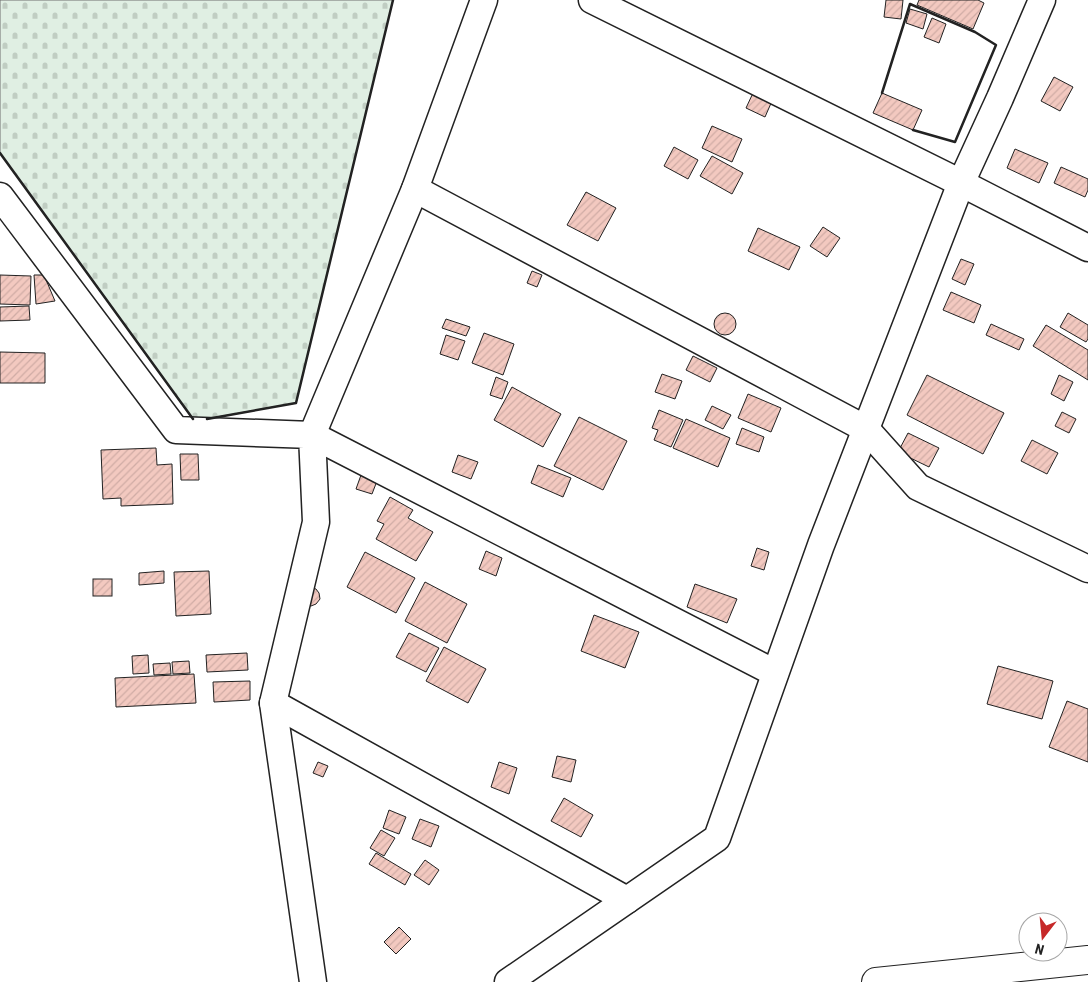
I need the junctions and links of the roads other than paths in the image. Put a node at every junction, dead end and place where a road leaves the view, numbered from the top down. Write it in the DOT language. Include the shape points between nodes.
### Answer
graph roads {
  1 [pos="484,0"];
  2 [pos="592,0"];
  3 [pos="1042,0"];
  4 [pos="961,183"];
  5 [pos="415,189"];
  6 [pos="0,196"];
  7 [pos="1088,248"];
  8 [pos="866,429"];
  9 [pos="312,435"];
  10 [pos="1088,569"];
  11 [pos="776,673"];
  12 [pos="273,703"];
  13 [pos="627,900"];
  14 [pos="1088,960"];
  15 [pos="313,982"];
  16 [pos="508,982"];
  17 [pos="876,982"];
  1 -- 5 [label="street"];
  2 -- 4 [label="street"];
  3 -- 4 [label="street"];
  4 -- 7 [label="street"];
  4 -- 8 [label="street"];
  5 -- 8 [label="street"];
  5 -- 9 [label="street"];
  6 -- 9 [label="street" via="176,430"];
  8 -- 10 [label="street" via="918,487"];
  8 -- 11 [label="street"];
  9 -- 11 [label="street"];
  9 -- 12 [label="street" via="316,522"];
  11 -- 13 [label="street" via="716,838"];
  12 -- 13 [label="street"];
  12 -- 15 [label="street"];
  13 -- 16 [label="street"];
  14 -- 17 [label="main road"];
}
